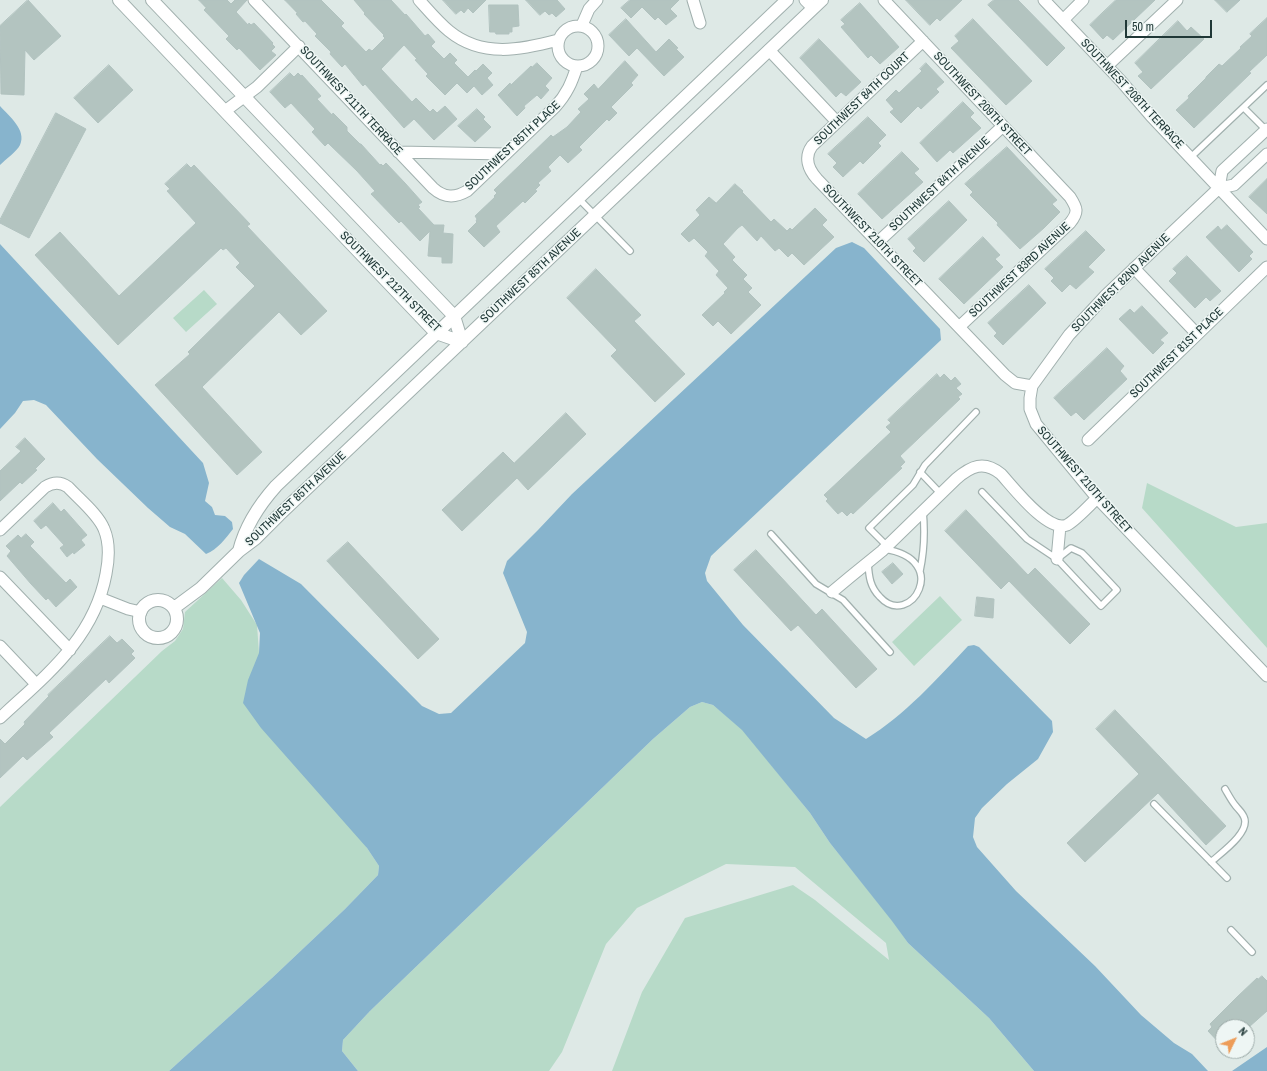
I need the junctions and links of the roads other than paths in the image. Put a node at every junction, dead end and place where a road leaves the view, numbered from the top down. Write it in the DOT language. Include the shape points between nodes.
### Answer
graph roads {
  1 [pos="119,0"];
  2 [pos="152,0"];
  3 [pos="254,0"];
  4 [pos="419,0"];
  5 [pos="597,0"];
  6 [pos="693,0"];
  7 [pos="787,0"];
  8 [pos="884,0"];
  9 [pos="1044,0"];
  10 [pos="1083,0"];
  11 [pos="1177,0"];
  12 [pos="813,3"];
  13 [pos="1063,20"];
  14 [pos="700,23"];
  15 [pos="582,25"];
  16 [pos="558,40"];
  17 [pos="923,41"];
  18 [pos="299,46"];
  19 [pos="769,50"];
  20 [pos="577,66"];
  21 [pos="1107,66"];
  22 [pos="1267,85"];
  23 [pos="245,97"];
  24 [pos="1244,108"];
  25 [pos="225,111"];
  26 [pos="837,122"];
  27 [pos="1003,126"];
  28 [pos="1267,130"];
  29 [pos="398,152"];
  30 [pos="506,154"];
  31 [pos="1267,154"];
  32 [pos="1191,157"];
  33 [pos="807,160"];
  34 [pos="1219,188"];
  35 [pos="451,196"];
  36 [pos="578,198"];
  37 [pos="1077,211"];
  38 [pos="595,216"];
  39 [pos="1267,239"];
  40 [pos="878,242"];
  41 [pos="630,251"];
  42 [pos="1267,267"];
  43 [pos="1134,268"];
  44 [pos="454,316"];
  45 [pos="960,327"];
  46 [pos="436,332"];
  47 [pos="1197,334"];
  48 [pos="462,342"];
  49 [pos="1032,386"];
  50 [pos="976,412"];
  51 [pos="1088,440"];
  52 [pos="920,472"];
  53 [pos="982,492"];
  54 [pos="940,494"];
  55 [pos="1097,498"];
  56 [pos="923,511"];
  57 [pos="1060,526"];
  58 [pos="0,530"];
  59 [pos="771,534"];
  60 [pos="886,548"];
  61 [pos="239,551"];
  62 [pos="1057,559"];
  63 [pos="868,563"];
  64 [pos="920,571"];
  65 [pos="0,577"];
  66 [pos="832,592"];
  67 [pos="100,598"];
  68 [pos="174,608"];
  69 [pos="141,612"];
  70 [pos="0,646"];
  71 [pos="70,650"];
  72 [pos="890,652"];
  73 [pos="1267,676"];
  74 [pos="36,684"];
  75 [pos="0,718"];
  76 [pos="1225,788"];
  77 [pos="1154,804"];
  78 [pos="1211,862"];
  79 [pos="1227,878"];
  80 [pos="1231,930"];
  81 [pos="1252,952"];
  1 -- 25 [label="street, SOUTHWEST 212TH STREET"];
  2 -- 23 [label="street, SOUTHWEST 212TH STREET"];
  3 -- 18 [label="street, SOUTHWEST 211TH TERRACE"];
  4 -- 16 [label="street" via="449,31 479,46 497,50 516,50"];
  5 -- 15 [label="street" via="586,14"];
  6 -- 14 [label="street"];
  7 -- 36 [label="street, SOUTHWEST 85TH AVENUE"];
  8 -- 17 [label="street, SOUTHWEST 209TH STREET"];
  9 -- 13 [label="street, SOUTHWEST 208TH TERRACE"];
  10 -- 13 [label="street"];
  11 -- 21 [label="street"];
  12 -- 19 [label="street, SOUTHWEST 85TH AVENUE"];
  13 -- 21 [label="street, SOUTHWEST 208TH TERRACE"];
  15 -- 16 [label="street" via="567,28"];
  15 -- 20 [label="street" via="596,35 599,46 592,61"];
  16 -- 20 [label="street" via="562,58"];
  17 -- 26 [label="street, SOUTHWEST 84TH COURT"];
  17 -- 27 [label="street, SOUTHWEST 209TH STREET"];
  18 -- 23 [label="street"];
  18 -- 29 [label="street, SOUTHWEST 211TH TERRACE"];
  19 -- 26 [label="street"];
  19 -- 38 [label="street, SOUTHWEST 85TH AVENUE"];
  20 -- 30 [label="street, SOUTHWEST 85TH PLACE" via="562,100"];
  21 -- 32 [label="street, SOUTHWEST 208TH TERRACE"];
  22 -- 24 [label="lane"];
  23 -- 25 [label="street"];
  23 -- 44 [label="street, SOUTHWEST 212TH STREET"];
  24 -- 28 [label="lane"];
  24 -- 32 [label="lane"];
  25 -- 46 [label="street, SOUTHWEST 212TH STREET"];
  26 -- 33 [label="street, SOUTHWEST 84TH COURT" via="812,146"];
  27 -- 37 [label="street, SOUTHWEST 209TH STREET" via="1070,197"];
  27 -- 40 [label="street, SOUTHWEST 84TH AVENUE"];
  28 -- 34 [label="street" via="1222,171"];
  29 -- 30 [label="street"];
  29 -- 35 [label="street, SOUTHWEST 211TH TERRACE" via="438,192"];
  30 -- 35 [label="street, SOUTHWEST 85TH PLACE" via="467,190"];
  31 -- 34 [label="street, SOUTHWEST 82ND AVENUE" via="1234,185"];
  32 -- 34 [label="street, SOUTHWEST 208TH TERRACE"];
  33 -- 40 [label="street, SOUTHWEST 210TH STREET" via="814,176"];
  34 -- 39 [label="street"];
  34 -- 43 [label="street, SOUTHWEST 82ND AVENUE"];
  36 -- 38 [label="lane"];
  36 -- 44 [label="street, SOUTHWEST 85TH AVENUE"];
  37 -- 45 [label="street, SOUTHWEST 83RD AVENUE" via="1062,231"];
  38 -- 41 [label="lane"];
  38 -- 48 [label="street, SOUTHWEST 85TH AVENUE"];
  40 -- 45 [label="street, SOUTHWEST 210TH STREET"];
  42 -- 47 [label="street, SOUTHWEST 81ST PLACE"];
  43 -- 47 [label="street"];
  43 -- 49 [label="street, SOUTHWEST 82ND AVENUE" via="1076,326"];
  44 -- 46 [label="street, SOUTHWEST 85TH AVENUE"];
  44 -- 48 [label="street, SOUTHWEST 212TH STREET"];
  45 -- 49 [label="street, SOUTHWEST 210TH STREET" via="1010,380"];
  46 -- 48 [label="street, SOUTHWEST 212TH STREET"];
  46 -- 61 [label="street, SOUTHWEST 85TH AVENUE" via="276,486 252,520"];
  47 -- 51 [label="street, SOUTHWEST 81ST PLACE"];
  48 -- 61 [label="street, SOUTHWEST 85TH AVENUE" via="255,539"];
  49 -- 55 [label="street, SOUTHWEST 210TH STREET" via="1030,409 1036,424"];
  50 -- 52 [label="lane"];
  52 -- 54 [label="lane"];
  52 -- 60 [label="lane" via="913,485 869,528"];
  53 -- 62 [label="lane" via="1028,539"];
  54 -- 56 [label="street"];
  54 -- 57 [label="street" via="971,468 990,467 1001,474 1040,515"];
  55 -- 57 [label="street" via="1069,523"];
  55 -- 73 [label="street, SOUTHWEST 210TH STREET"];
  56 -- 60 [label="street"];
  56 -- 64 [label="lane"];
  57 -- 62 [label="street"];
  58 -- 67 [label="street" via="43,489 57,483 68,487 98,518 108,541 108,560"];
  59 -- 66 [label="lane" via="816,584"];
  60 -- 63 [label="street"];
  60 -- 64 [label="lane" via="908,556"];
  61 -- 68 [label="street, SOUTHWEST 85TH AVENUE" via="201,588"];
  62 -- 62 [label="lane" via="1101,606 1117,590 1076,549 1069,549"];
  63 -- 64 [label="lane" via="874,590 882,600 894,605 912,600 918,593 921,587"];
  63 -- 66 [label="street"];
  65 -- 71 [label="street"];
  66 -- 72 [label="lane" via="843,600"];
  67 -- 69 [label="street"];
  67 -- 71 [label="street" via="86,629"];
  68 -- 69 [label="street" via="166,602 156,600 147,604"];
  68 -- 69 [label="street" via="177,619 174,630 160,639 149,636 141,628"];
  70 -- 74 [label="street"];
  71 -- 74 [label="street"];
  74 -- 75 [label="street"];
  76 -- 78 [label="lane" via="1244,815 1245,826 1240,835"];
  77 -- 78 [label="lane"];
  78 -- 79 [label="lane"];
  80 -- 81 [label="lane"];
}
